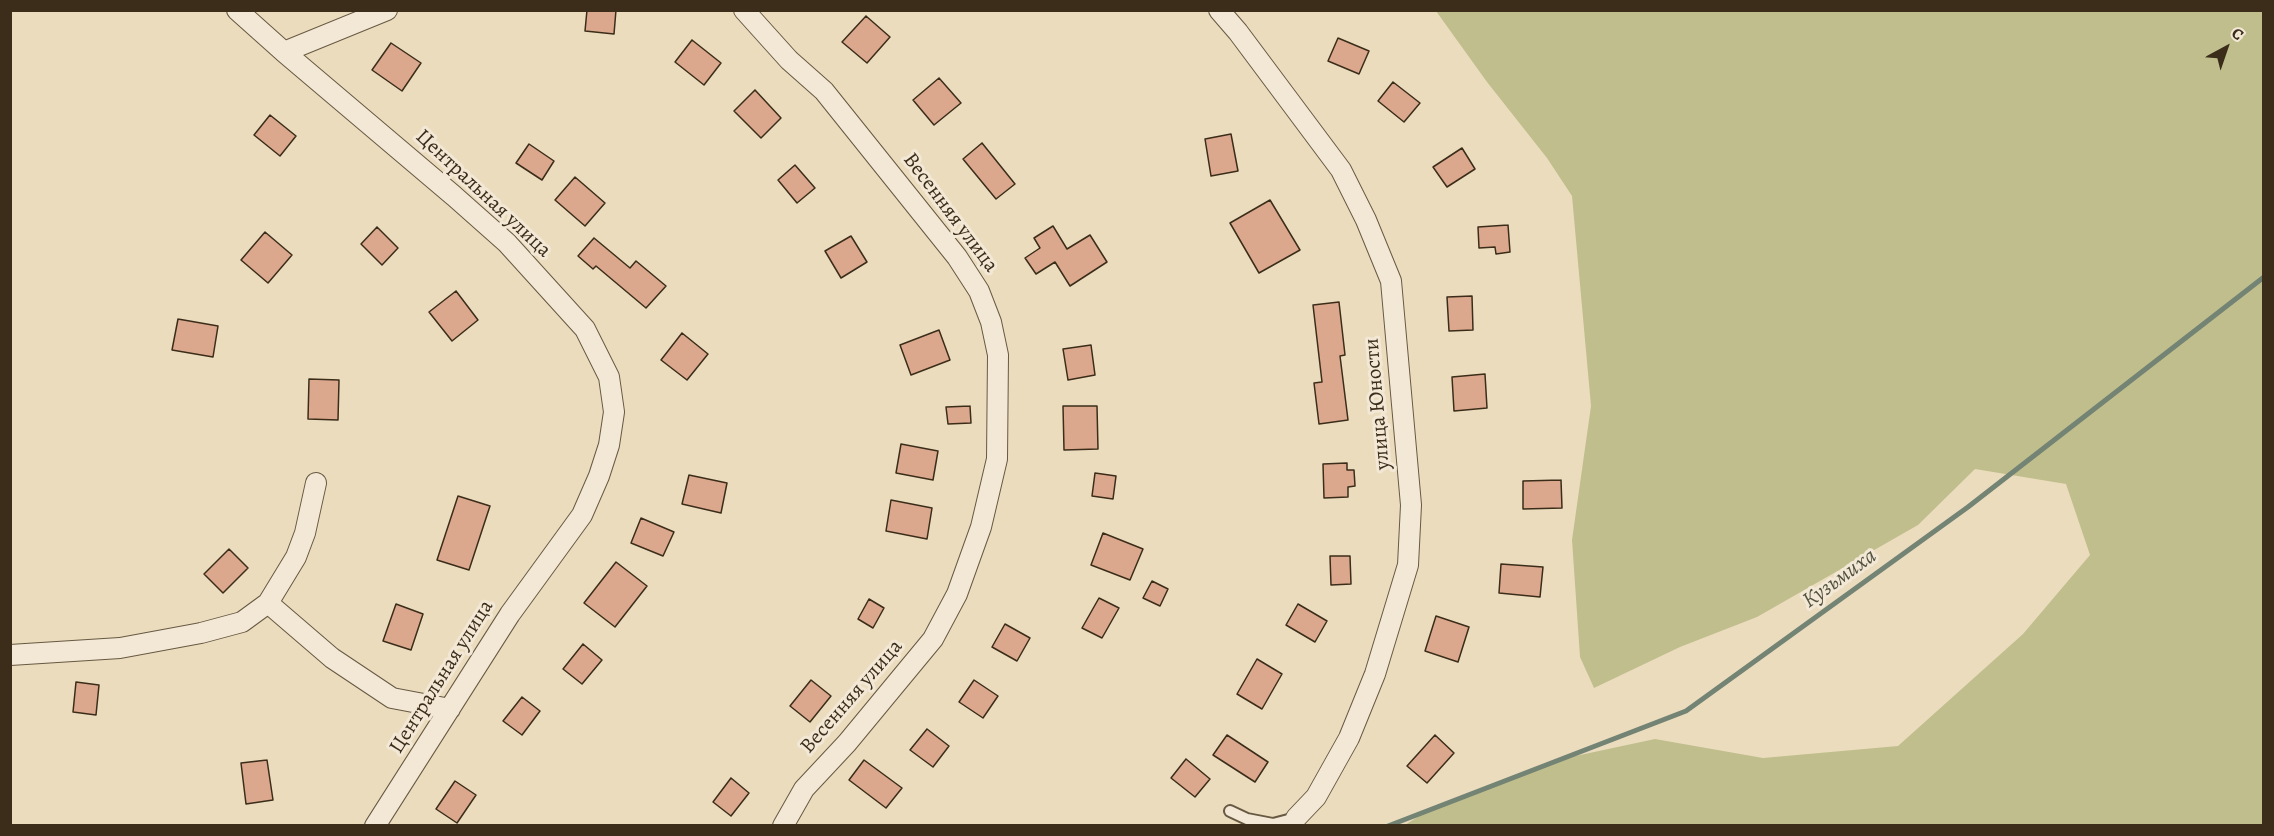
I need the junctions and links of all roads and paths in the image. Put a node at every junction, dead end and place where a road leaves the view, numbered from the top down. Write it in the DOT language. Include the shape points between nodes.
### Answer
graph roads {
  1 [pos="237,10"];
  2 [pos="387,10"];
  3 [pos="744,10"];
  4 [pos="1219,10"];
  5 [pos="284,52"];
  6 [pos="316,483"];
  7 [pos="268,603"];
  8 [pos="10,654"];
  9 [pos="450,709"];
  10 [pos="1230,811"];
  11 [pos="1296,818"];
  12 [pos="375,825"];
  13 [pos="783,825"];
  1 -- 5 [label="street, Центральная улица"];
  2 -- 5 [label="street"];
  3 -- 13 [label="street, Весенняя улица" via="789,60 824,91 957,257 979,291 998,355 997,459 981,527 957,594 933,639 804,789"];
  4 -- 11 [label="street, улица Юности" via="1341,170 1391,281 1411,505 1408,565 1375,674 1348,738 1316,797"];
  5 -- 9 [label="street, Центральная улица" via="507,243 585,329 609,377 614,412 609,445 582,515 510,614"];
  6 -- 7 [label="street" via="296,557"];
  7 -- 8 [label="street" via="242,622 201,633 120,648"];
  7 -- 9 [label="street" via="332,658 392,698"];
  9 -- 12 [label="street, Центральная улица"];
  10 -- 11 [label="lane" via="1274,824"];
}
